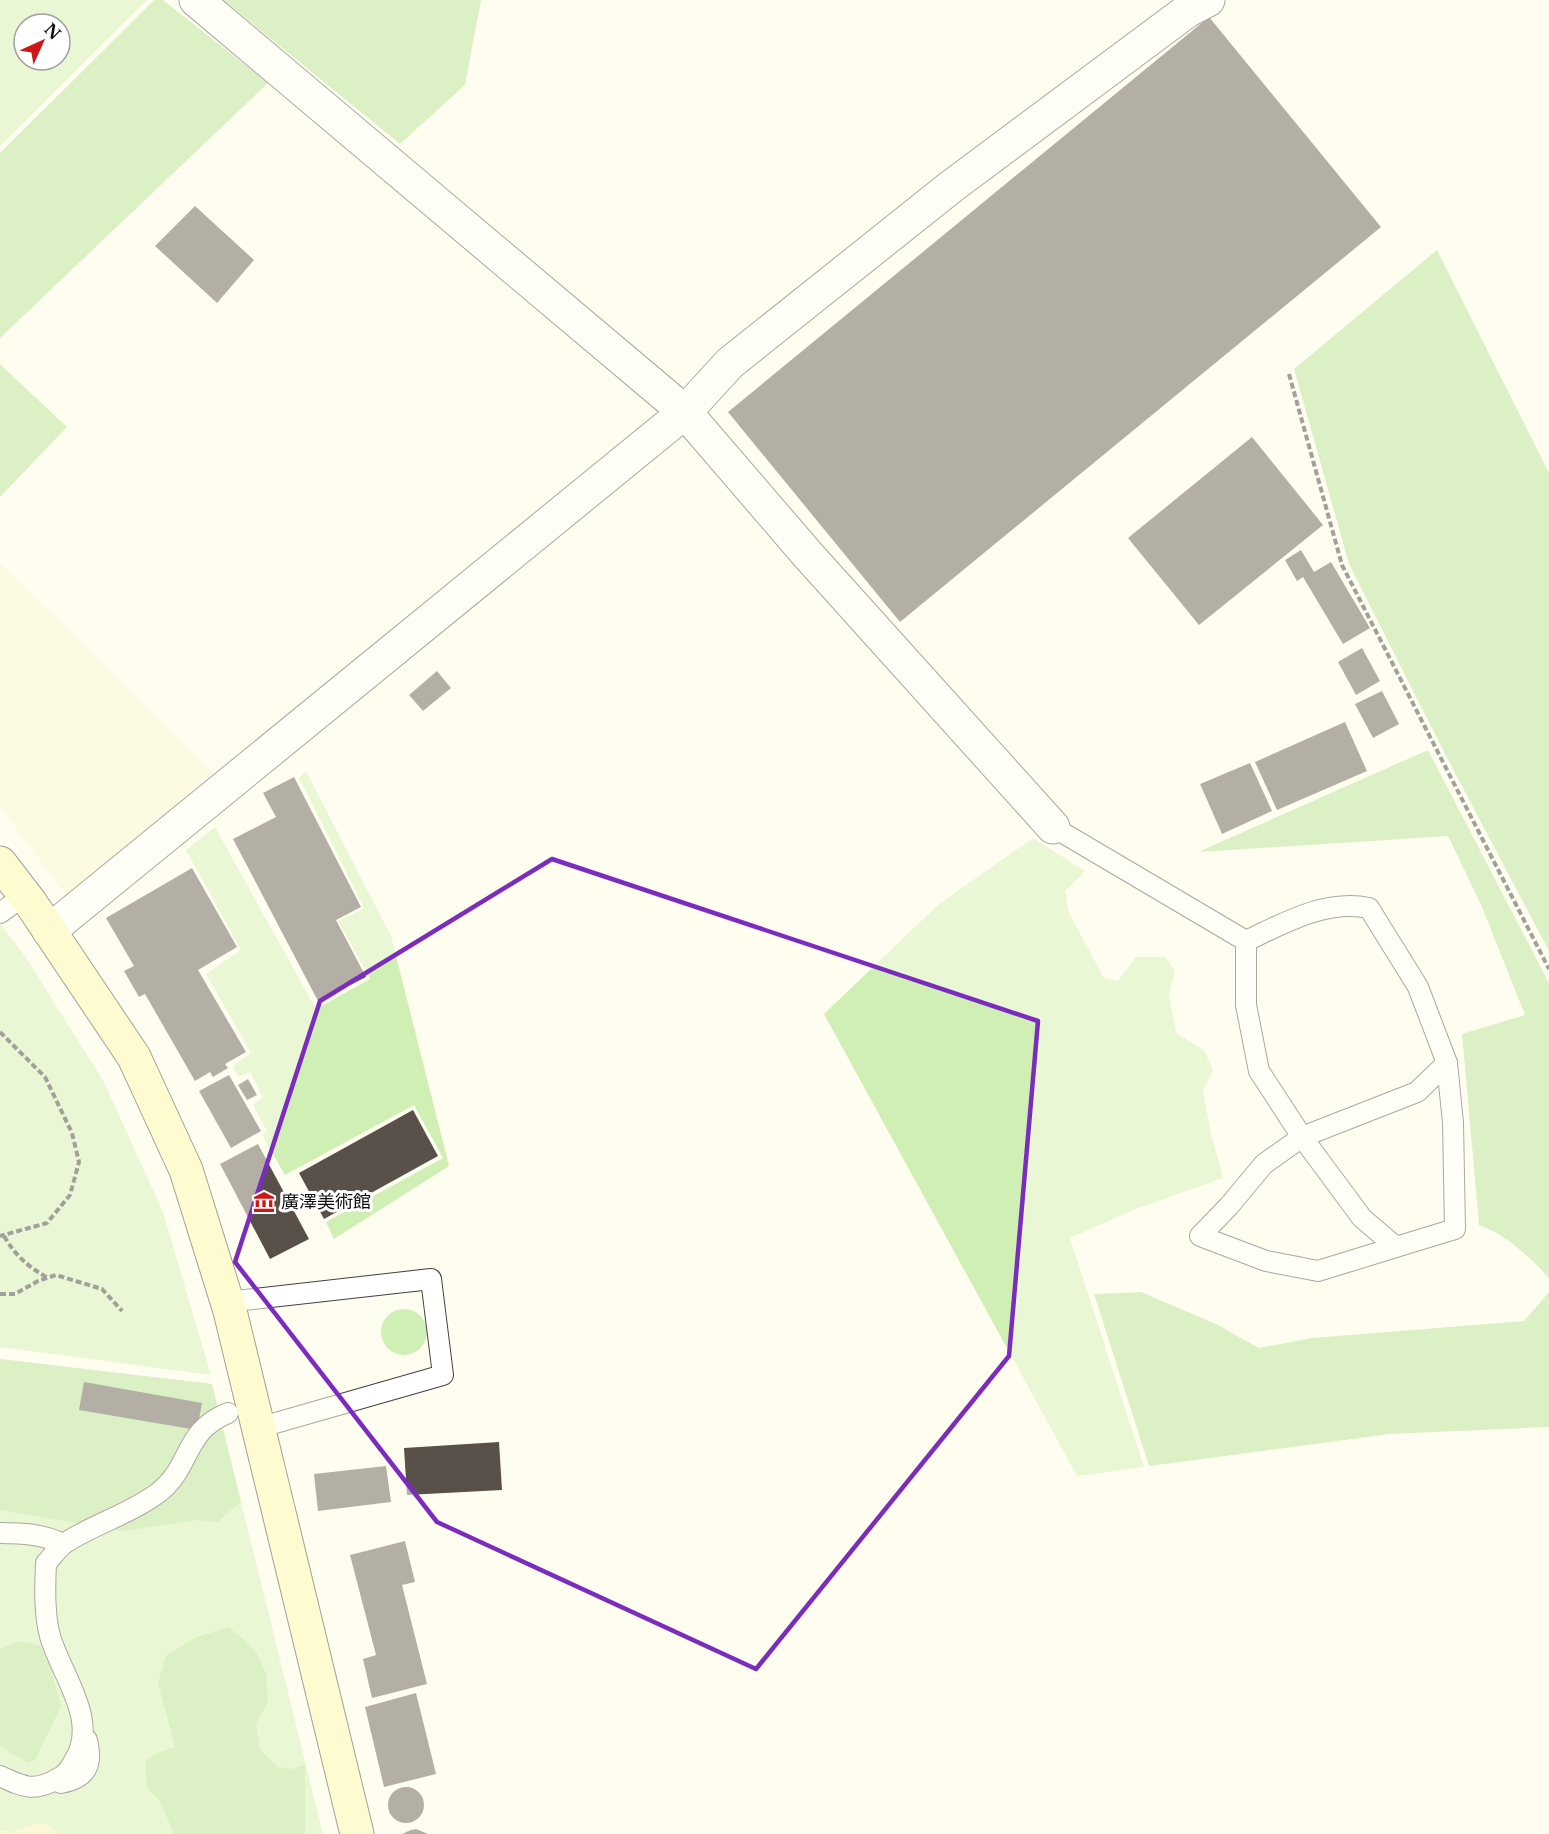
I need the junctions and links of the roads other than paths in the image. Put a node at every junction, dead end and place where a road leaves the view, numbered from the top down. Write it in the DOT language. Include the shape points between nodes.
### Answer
graph roads {
  1 [pos="196,0"];
  2 [pos="1209,0"];
  3 [pos="685,412"];
  4 [pos="1053,827"];
  5 [pos="0,863"];
  6 [pos="12,904"];
  7 [pos="49,931"];
  8 [pos="1246,941"];
  9 [pos="1447,1063"];
  10 [pos="1302,1137"];
  11 [pos="1396,1247"];
  12 [pos="227,1302"];
  13 [pos="228,1413"];
  14 [pos="258,1428"];
  15 [pos="0,1533"];
  16 [pos="63,1544"];
  17 [pos="0,1776"];
  18 [pos="357,1834"];
  1 -- 3 [label="street"];
  2 -- 3 [label="street" via="1187,11 952,186 730,363"];
  3 -- 4 [label="street"];
  3 -- 7 [label="street"];
  4 -- 8 [label="lane"];
  5 -- 6 [label="street"];
  6 -- 7 [label="street"];
  7 -- 12 [label="street" via="138,1068 186,1170"];
  8 -- 9 [label="lane" via="1299,916 1349,903 1369,908 1418,987"];
  8 -- 10 [label="lane" via="1246,1005 1259,1071"];
  9 -- 10 [label="lane" via="1417,1092"];
  9 -- 11 [label="lane" via="1453,1123 1455,1229"];
  10 -- 11 [label="lane" via="1362,1218"];
  10 -- 11 [label="lane" via="1264,1164 1200,1236 1266,1261 1318,1271"];
  12 -- 14 [label="street"];
  12 -- 14 [label="lane" via="431,1279 443,1375"];
  13 -- 16 [label="lane" via="211,1420 195,1437 174,1479 156,1494"];
  14 -- 18 [label="street"];
  15 -- 16 [label="lane" via="21,1533"];
  16 -- 17 [label="lane" via="46,1563 45,1592 50,1636 72,1686 84,1729 82,1748 65,1774 44,1787 20,1785"];
}
